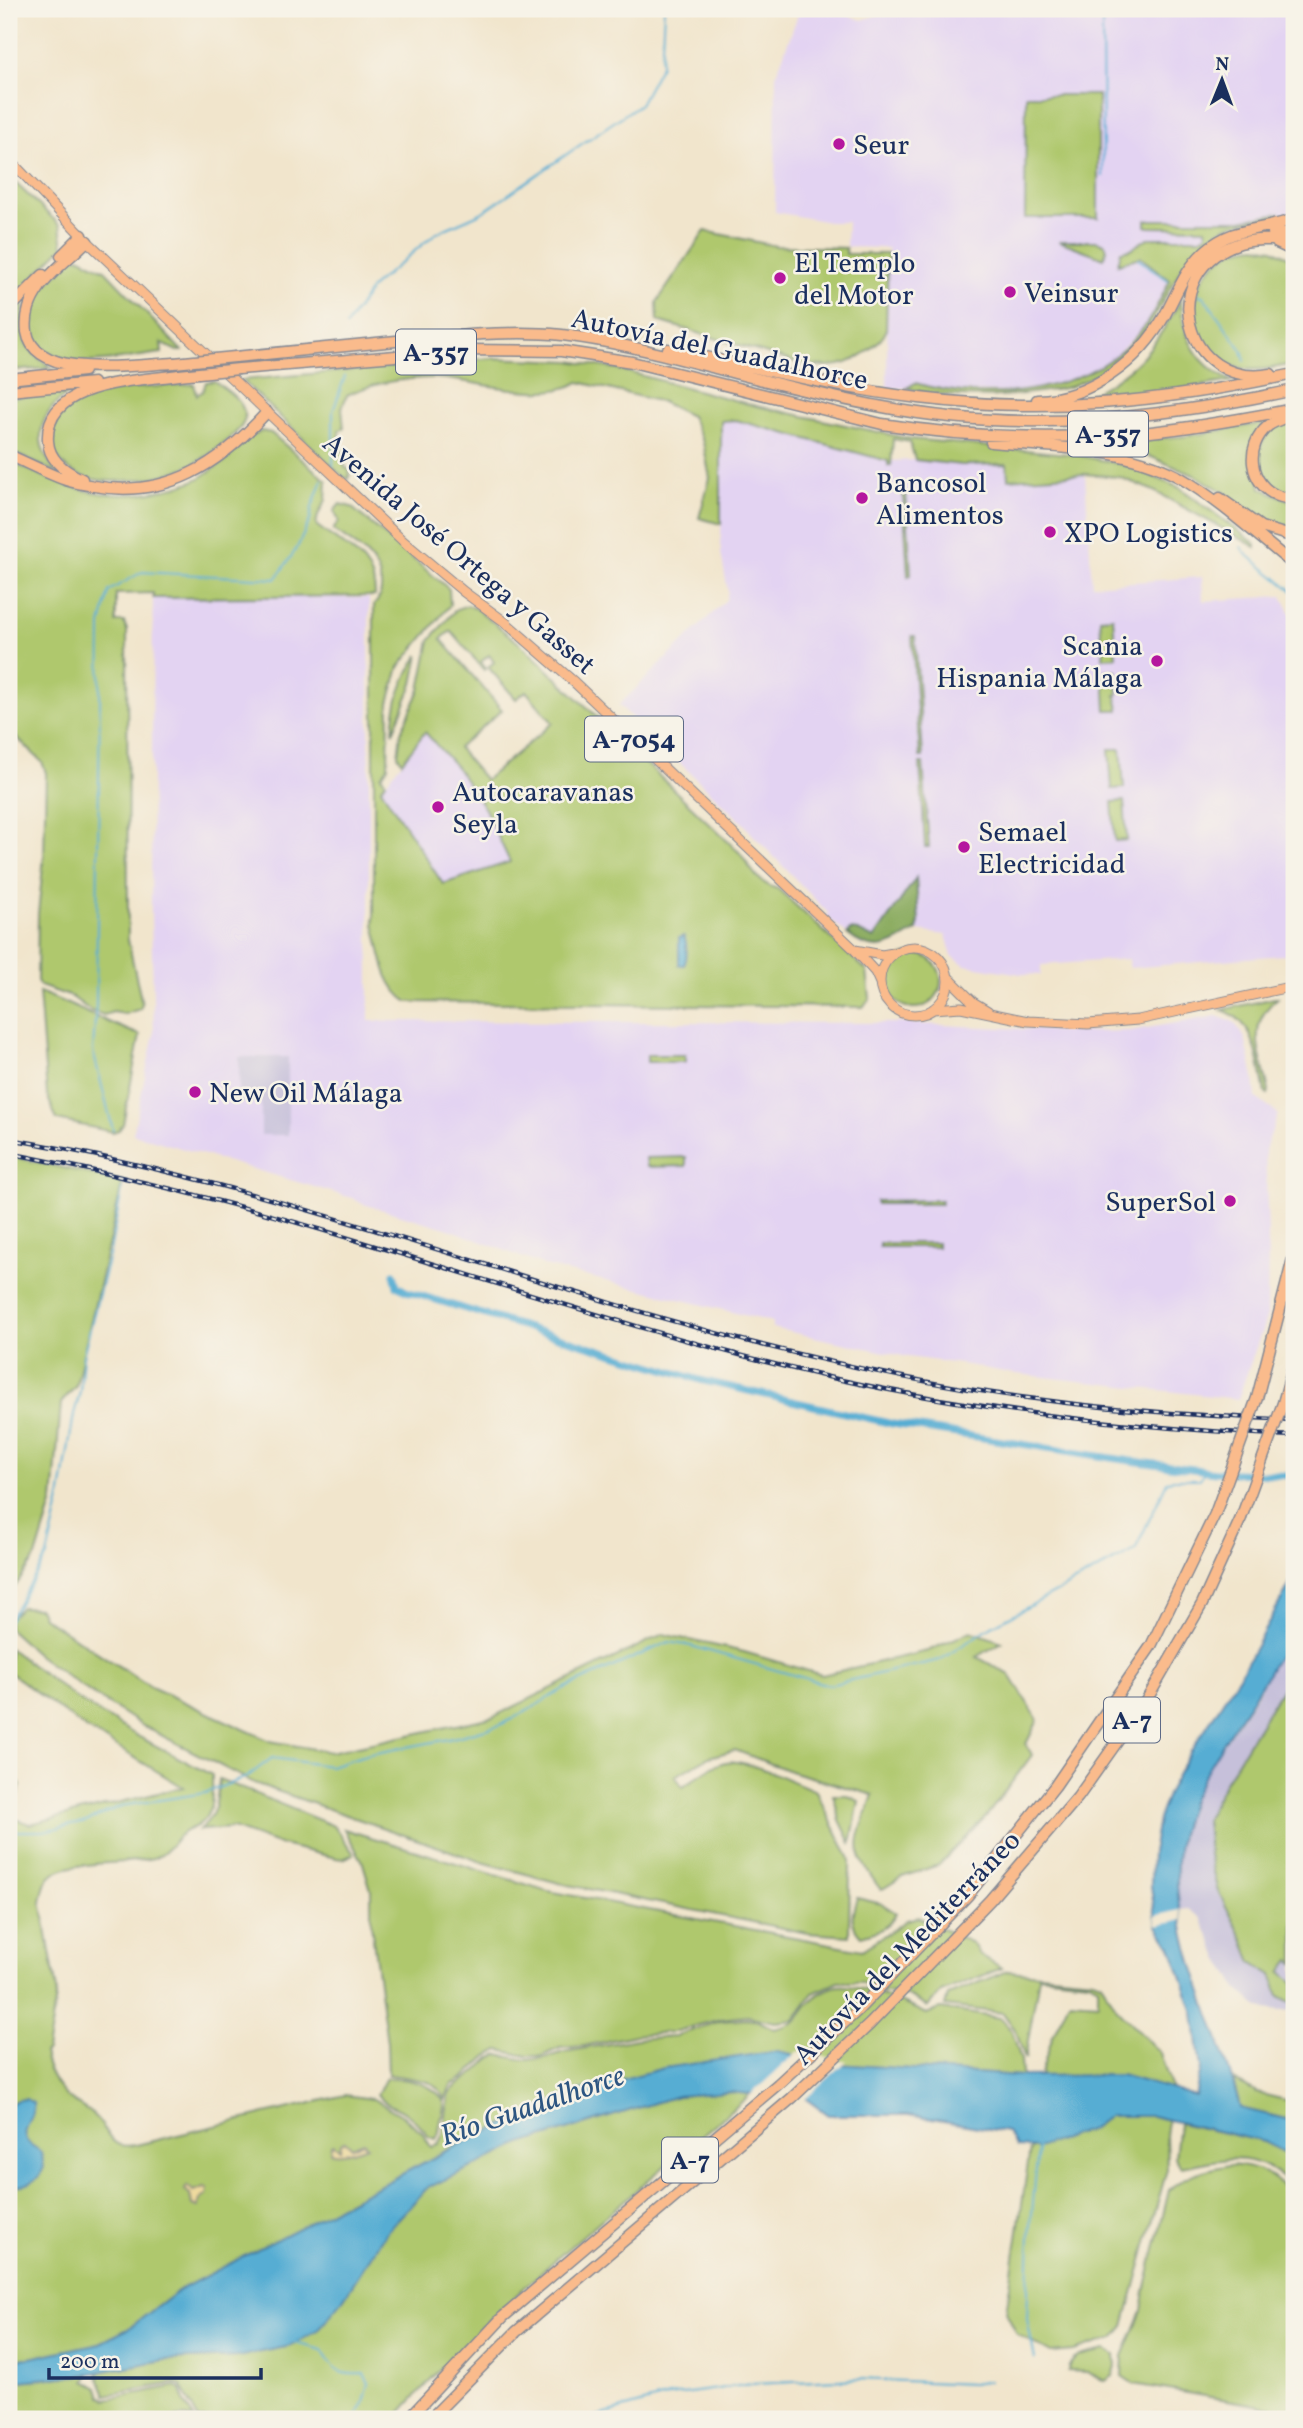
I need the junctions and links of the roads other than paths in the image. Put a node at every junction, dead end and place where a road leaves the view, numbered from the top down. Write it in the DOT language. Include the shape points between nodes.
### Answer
graph roads {
  1 [pos="9,159"];
  2 [pos="1294,219"];
  3 [pos="1294,233"];
  4 [pos="84,238"];
  5 [pos="1257,240"];
  6 [pos="1294,240"];
  7 [pos="1215,243"];
  8 [pos="1294,251"];
  9 [pos="9,309"];
  10 [pos="561,335"];
  11 [pos="174,363"];
  12 [pos="1294,372"];
  13 [pos="179,375"];
  14 [pos="9,379"];
  15 [pos="1294,390"];
  16 [pos="9,391"];
  17 [pos="972,403"];
  18 [pos="267,412"];
  19 [pos="1294,412"];
  20 [pos="919,430"];
  21 [pos="9,455"];
  22 [pos="1181,478"];
  23 [pos="101,487"];
  24 [pos="1294,499"];
  25 [pos="1294,537"];
  26 [pos="1294,565"];
  27 [pos="854,949"];
  28 [pos="895,953"];
  29 [pos="948,977"];
  30 [pos="880,983"];
  31 [pos="1294,986"];
  32 [pos="933,1009"];
  33 [pos="992,1014"];
  34 [pos="1294,1255"];
  35 [pos="1294,1363"];
  36 [pos="408,2419"];
  37 [pos="430,2419"];
  1 -- 4 [label="main road, Avenida José Ortega y Gasset / A-7054"];
  2 -- 7 [label="highway" via="1230,234"];
  3 -- 7 [label="highway" via="1240,236"];
  4 -- 9 [label="highway"];
  4 -- 11 [label="highway" via="29,303 28,338 36,350 48,360 82,366"];
  4 -- 18 [label="main road, Avenida José Ortega y Gasset / A-7054"];
  5 -- 6 [label="highway"];
  5 -- 8 [label="highway"];
  5 -- 12 [label="highway" via="1226,248 1199,271 1187,307 1189,326 1208,357 1224,368 1241,374"];
  7 -- 17 [label="highway" via="1188,271 1138,354 1115,372 1072,394"];
  10 -- 11 [label="highway, Autovía del Guadalhorce / A-357, bridge" via="453,336"];
  10 -- 15 [label="highway, Autovía del Guadalhorce / A-357" via="884,408 1011,421 1169,413"];
  10 -- 17 [label="highway" via="597,335 883,393"];
  11 -- 14 [label="highway, Autovía del Guadalhorce / A-357"];
  12 -- 17 [label="highway" via="1214,391 1113,404"];
  13 -- 16 [label="highway, Autovía del Guadalhorce / A-357"];
  13 -- 20 [label="highway, Autovía del Guadalhorce / A-357, bridge" via="467,350 561,351 632,362"];
  13 -- 23 [label="highway" via="89,389 55,411 48,430 54,459 70,474"];
  18 -- 23 [label="highway" via="220,457 196,472 133,490"];
  18 -- 27 [label="main road, Avenida José Ortega y Gasset / A-7054" via="403,541 574,682"];
  19 -- 20 [label="highway, Autovía del Guadalhorce / A-357" via="1198,426 1072,436"];
  19 -- 24 [label="highway" via="1267,427 1255,443 1252,459 1255,474 1266,489"];
  20 -- 22 [label="highway" via="967,440 1083,449 1128,458"];
  21 -- 23 [label="highway" via="65,480"];
  22 -- 25 [label="highway" via="1206,488 1261,527"];
  22 -- 26 [label="highway"];
  27 -- 28 [label="main road, A-7054"];
  27 -- 30 [label="main road, Avenida José Ortega y Gasset / A-7054"];
  28 -- 29 [label="main road, A-7054" via="906,948 928,950 945,965"];
  28 -- 30 [label="main road" via="882,970"];
  29 -- 32 [label="main road" via="945,996"];
  29 -- 33 [label="main road, A-7054"];
  30 -- 32 [label="main road, A-7054" via="889,1004 902,1013 922,1014"];
  31 -- 33 [label="main road, A-7054" via="1138,1020 1088,1024"];
  32 -- 33 [label="main road, A-7054" via="961,1007"];
  34 -- 36 [label="highway, Autovía del Mediterráneo / A-7, bridge" via="1257,1398 1215,1514 1151,1646 1055,1786 968,1895 858,2010 778,2084 503,2317"];
  35 -- 37 [label="highway, Autovía del Mediterráneo / A-7, bridge" via="1241,1518 1202,1604 1146,1701 1078,1797 990,1900 870,2024 792,2098 516,2332"];
}
